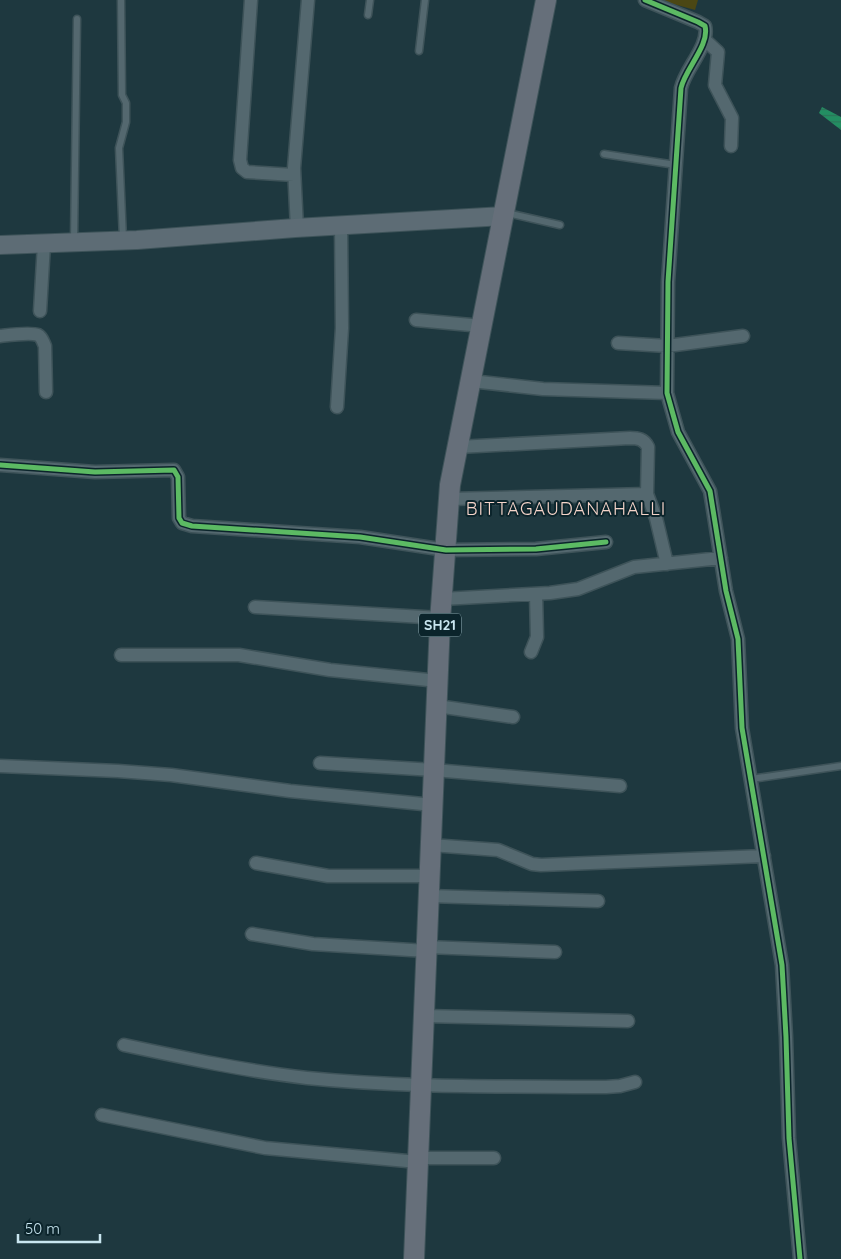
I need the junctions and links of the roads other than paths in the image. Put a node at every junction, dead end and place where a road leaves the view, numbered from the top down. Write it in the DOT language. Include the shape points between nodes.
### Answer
graph roads {
  1 [pos="121,0"];
  2 [pos="251,0"];
  3 [pos="308,0"];
  4 [pos="370,0"];
  5 [pos="425,0"];
  6 [pos="546,0"];
  7 [pos="645,0"];
  8 [pos="368,15"];
  9 [pos="77,19"];
  10 [pos="705,40"];
  11 [pos="419,51"];
  12 [pos="731,146"];
  13 [pos="604,154"];
  14 [pos="676,165"];
  15 [pos="294,175"];
  16 [pos="504,214"];
  17 [pos="341,225"];
  18 [pos="560,225"];
  19 [pos="297,228"];
  20 [pos="124,241"];
  21 [pos="74,243"];
  22 [pos="44,244"];
  23 [pos="0,245"];
  24 [pos="40,311"];
  25 [pos="416,320"];
  26 [pos="482,326"];
  27 [pos="0,336"];
  28 [pos="744,336"];
  29 [pos="618,343"];
  30 [pos="667,346"];
  31 [pos="472,381"];
  32 [pos="46,392"];
  33 [pos="667,392"];
  34 [pos="337,407"];
  35 [pos="458,447"];
  36 [pos="0,465"];
  37 [pos="648,494"];
  38 [pos="449,498"];
  39 [pos="606,542"];
  40 [pos="446,550"];
  41 [pos="721,558"];
  42 [pos="668,564"];
  43 [pos="536,594"];
  44 [pos="255,607"];
  45 [pos="441,608"];
  46 [pos="531,652"];
  47 [pos="121,655"];
  48 [pos="438,681"];
  49 [pos="437,706"];
  50 [pos="513,717"];
  51 [pos="320,763"];
  52 [pos="0,766"];
  53 [pos="841,766"];
  54 [pos="434,770"];
  55 [pos="751,779"];
  56 [pos="620,786"];
  57 [pos="433,805"];
  58 [pos="431,846"];
  59 [pos="764,856"];
  60 [pos="256,863"];
  61 [pos="429,886"];
  62 [pos="598,901"];
  63 [pos="252,934"];
  64 [pos="427,949"];
  65 [pos="555,952"];
  66 [pos="424,1016"];
  67 [pos="628,1021"];
  68 [pos="124,1045"];
  69 [pos="635,1082"];
  70 [pos="421,1086"];
  71 [pos="102,1114"];
  72 [pos="494,1158"];
  73 [pos="418,1160"];
  74 [pos="414,1259"];
  75 [pos="800,1259"];
  1 -- 20 [label="lane" via="122,95 126,103 126,122 119,148"];
  2 -- 15 [label="street" via="240,160 247,172"];
  3 -- 15 [label="street"];
  4 -- 8 [label="lane"];
  5 -- 11 [label="lane"];
  6 -- 16 [label="main road, SH21"];
  7 -- 10 [label="street" via="705,26"];
  9 -- 21 [label="lane"];
  10 -- 12 [label="street" via="718,52 715,85 732,118"];
  10 -- 14 [label="street" via="682,82"];
  13 -- 14 [label="lane"];
  14 -- 30 [label="street"];
  15 -- 19 [label="street"];
  16 -- 17 [label="street"];
  16 -- 18 [label="lane"];
  16 -- 26 [label="main road, SH21"];
  17 -- 19 [label="street"];
  17 -- 34 [label="street" via="342,328"];
  19 -- 20 [label="street"];
  20 -- 21 [label="street"];
  21 -- 22 [label="street"];
  22 -- 23 [label="street"];
  22 -- 24 [label="street"];
  25 -- 26 [label="street"];
  26 -- 31 [label="main road, SH21"];
  27 -- 32 [label="street" via="31,334 43,339"];
  28 -- 30 [label="street"];
  29 -- 30 [label="street"];
  30 -- 33 [label="street"];
  31 -- 33 [label="street" via="543,388"];
  31 -- 35 [label="main road, SH21"];
  33 -- 41 [label="street" via="678,432 710,491"];
  35 -- 37 [label="street" via="640,439 648,447"];
  35 -- 38 [label="main road, SH21"];
  36 -- 40 [label="street" via="95,472 174,470 178,477 179,518 185,525 360,537"];
  37 -- 38 [label="street"];
  37 -- 42 [label="street"];
  38 -- 40 [label="main road, SH21"];
  39 -- 40 [label="street" via="536,549"];
  40 -- 45 [label="main road, SH21"];
  41 -- 42 [label="street"];
  41 -- 55 [label="street" via="738,639 742,728"];
  42 -- 43 [label="street" via="634,567 578,589"];
  43 -- 45 [label="street"];
  43 -- 46 [label="street" via="537,637"];
  44 -- 45 [label="street"];
  45 -- 48 [label="main road, SH21"];
  47 -- 48 [label="street" via="246,656 330,670"];
  48 -- 49 [label="main road, SH21"];
  49 -- 50 [label="street"];
  49 -- 54 [label="main road, SH21"];
  51 -- 54 [label="street"];
  52 -- 57 [label="street" via="171,775 303,793"];
  53 -- 55 [label="lane"];
  54 -- 56 [label="street"];
  54 -- 57 [label="main road, SH21"];
  55 -- 59 [label="street"];
  57 -- 58 [label="main road, SH21"];
  58 -- 59 [label="street" via="498,850 541,865"];
  58 -- 61 [label="main road, SH21"];
  59 -- 75 [label="street" via="782,965 789,1138"];
  60 -- 61 [label="street" via="328,876"];
  61 -- 62 [label="street"];
  61 -- 64 [label="main road, SH21"];
  63 -- 64 [label="street" via="313,944"];
  64 -- 65 [label="street"];
  64 -- 66 [label="main road, SH21"];
  66 -- 67 [label="street"];
  66 -- 70 [label="main road, SH21"];
  68 -- 70 [label="street" via="306,1078"];
  69 -- 70 [label="street" via="606,1087"];
  70 -- 73 [label="main road, SH21"];
  71 -- 73 [label="street" via="265,1148"];
  72 -- 73 [label="street"];
  73 -- 74 [label="main road, SH21"];
}
